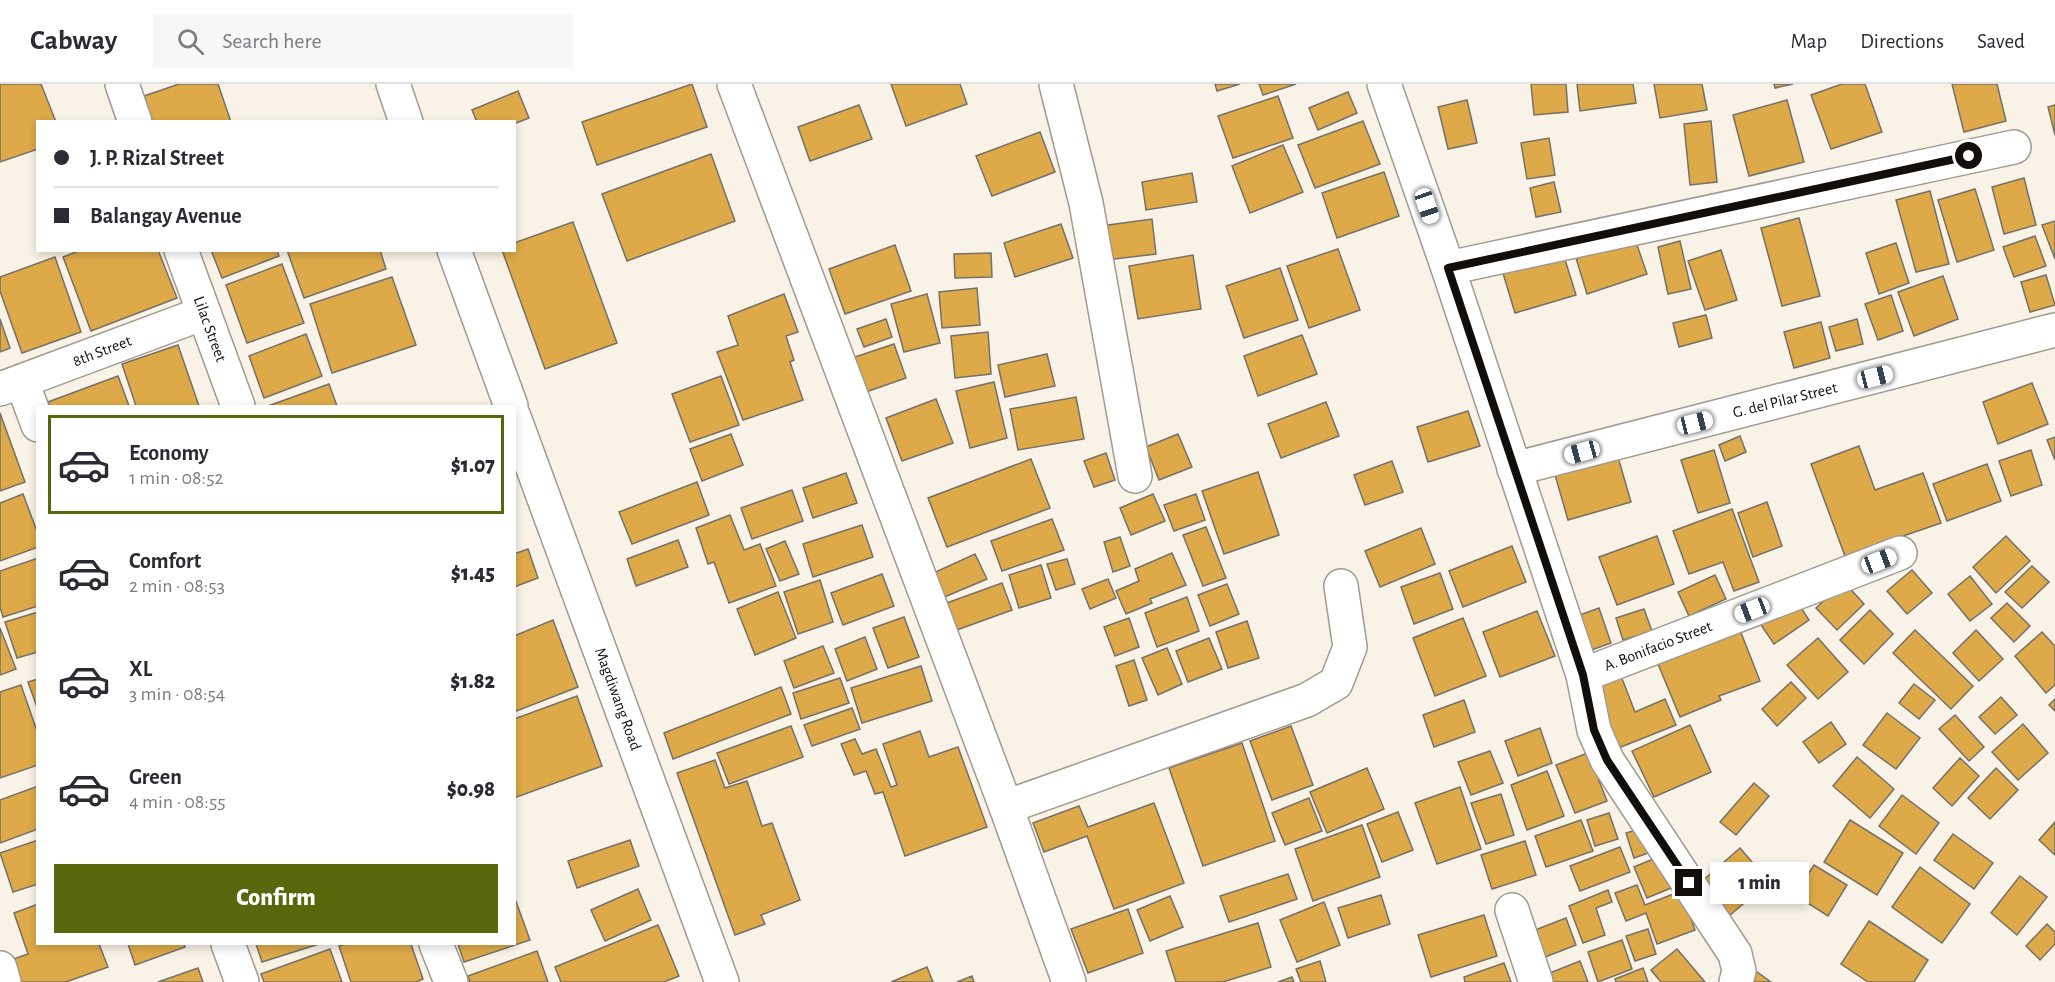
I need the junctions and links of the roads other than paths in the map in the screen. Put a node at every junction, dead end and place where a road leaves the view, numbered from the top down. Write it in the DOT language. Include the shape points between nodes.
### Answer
graph roads {
  1 [pos="122,84"];
  2 [pos="393,84"];
  3 [pos="734,84"];
  4 [pos="1056,84"];
  5 [pos="1384,84"];
  6 [pos="134,120"];
  7 [pos="405,120"];
  8 [pos="2014,147"];
  9 [pos="182,252"];
  10 [pos="455,252"];
  11 [pos="1448,268"];
  12 [pos="204,313"];
  13 [pos="2055,330"];
  14 [pos="11,386"];
  15 [pos="238,405"];
  16 [pos="511,405"];
  17 [pos="36,422"];
  18 [pos="516,422"];
  19 [pos="1514,469"];
  20 [pos="1135,476"];
  21 [pos="1900,553"];
  22 [pos="1341,586"];
  23 [pos="1583,675"];
  24 [pos="1006,807"];
  25 [pos="1512,910"];
  26 [pos="228,945"];
  27 [pos="436,945"];
  28 [pos="0,968"];
  29 [pos="4,982"];
  30 [pos="242,982"];
  31 [pos="451,982"];
  32 [pos="722,982"];
  33 [pos="1069,982"];
  34 [pos="1536,982"];
  35 [pos="1736,982"];
  1 -- 6 [label="street"];
  2 -- 7 [label="street"];
  3 -- 24 [label="street"];
  4 -- 20 [label="street" via="1086,203"];
  5 -- 11 [label="street"];
  8 -- 11 [label="street"];
  9 -- 12 [label="street, Lilac Street"];
  10 -- 16 [label="street"];
  11 -- 19 [label="street"];
  12 -- 14 [label="street, 8th Street"];
  12 -- 15 [label="street, Lilac Street"];
  13 -- 19 [label="street, G. del Pilar Street"];
  14 -- 17 [label="street"];
  18 -- 32 [label="street, Magdiwang Road"];
  19 -- 23 [label="street"];
  21 -- 23 [label="street, A. Bonifacio Street"];
  22 -- 24 [label="street" via="1350,647 1336,683 1307,700"];
  23 -- 35 [label="street" via="1594,730 1607,760 1735,954 1739,971"];
  24 -- 33 [label="street"];
  25 -- 34 [label="street"];
  26 -- 30 [label="street"];
  27 -- 31 [label="street"];
  28 -- 29 [label="street"];
}
